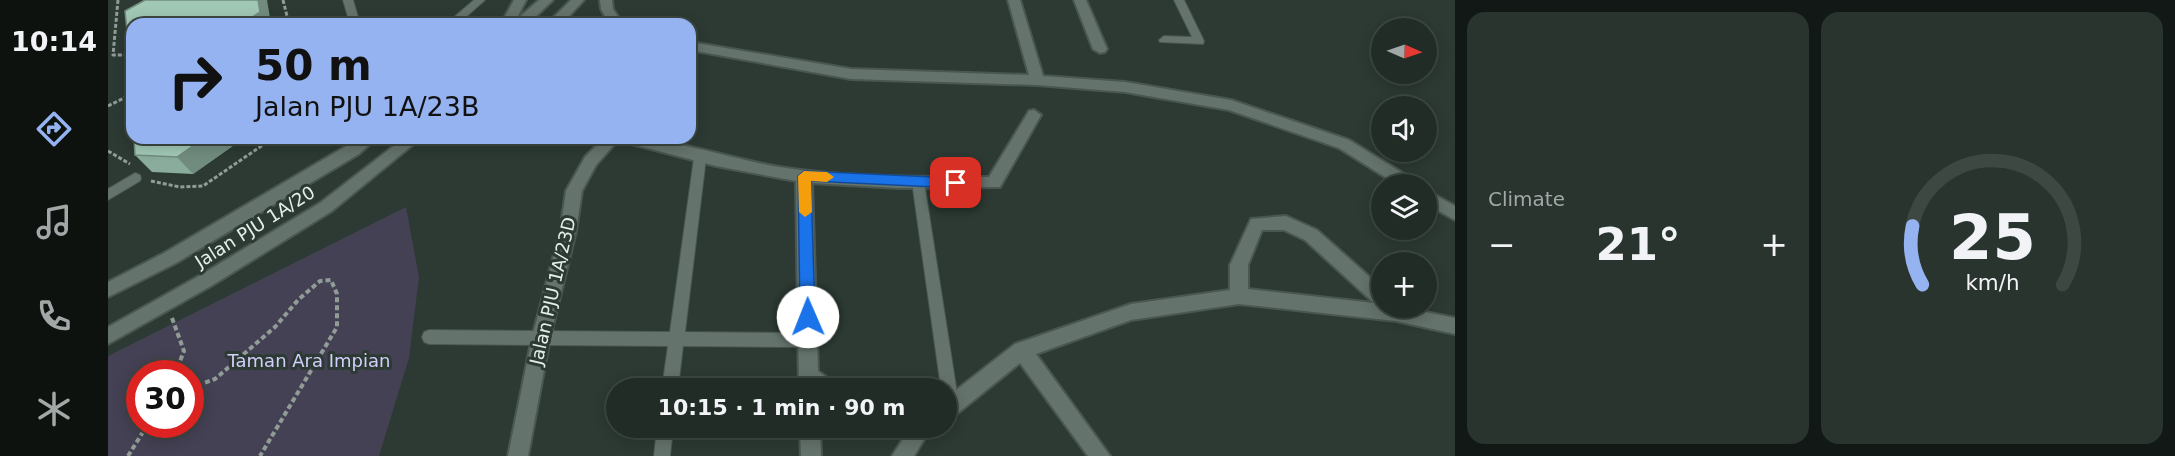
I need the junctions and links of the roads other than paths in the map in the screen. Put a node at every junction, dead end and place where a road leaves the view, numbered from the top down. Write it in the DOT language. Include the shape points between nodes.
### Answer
graph roads {
  1 [pos="348,0"];
  2 [pos="480,0"];
  3 [pos="520,0"];
  4 [pos="547,0"];
  5 [pos="578,0"];
  6 [pos="606,0"];
  7 [pos="1014,0"];
  8 [pos="1080,0"];
  9 [pos="1179,0"];
  10 [pos="353,18"];
  11 [pos="458,18"];
  12 [pos="511,18"];
  13 [pos="527,18"];
  14 [pos="560,18"];
  15 [pos="612,18"];
  16 [pos="1164,40"];
  17 [pos="696,47"];
  18 [pos="1100,49"];
  19 [pos="1037,80"];
  20 [pos="1034,115"];
  21 [pos="362,144"];
  22 [pos="406,144"];
  23 [pos="608,144"];
  24 [pos="650,144"];
  25 [pos="700,158"];
  26 [pos="1392,174"];
  27 [pos="804,176"];
  28 [pos="135,178"];
  29 [pos="918,182"];
  30 [pos="108,195"];
  31 [pos="1437,203"];
  32 [pos="1455,214"];
  33 [pos="1371,289"];
  34 [pos="108,290"];
  35 [pos="1239,296"];
  36 [pos="1371,308"];
  37 [pos="1424,318"];
  38 [pos="1455,326"];
  39 [pos="108,336"];
  40 [pos="429,337"];
  41 [pos="541,338"];
  42 [pos="675,340"];
  43 [pos="808,340"];
  44 [pos="1022,350"];
  45 [pos="671,378"];
  46 [pos="809,378"];
  47 [pos="945,378"];
  48 [pos="957,402"];
  49 [pos="664,438"];
  50 [pos="810,438"];
  51 [pos="914,438"];
  52 [pos="518,456"];
  53 [pos="662,456"];
  54 [pos="811,456"];
  55 [pos="902,456"];
  56 [pos="1100,456"];
  1 -- 10 [label="lane"];
  2 -- 11 [label="lane"];
  3 -- 12 [label="street"];
  4 -- 13 [label="street"];
  5 -- 14 [label="street"];
  6 -- 15 [label="street"];
  7 -- 19 [label="street"];
  8 -- 18 [label="street"];
  9 -- 16 [label="lane" via="1199,40"];
  17 -- 19 [label="street" via="851,74"];
  19 -- 26 [label="street" via="1125,87 1231,105 1344,144"];
  20 -- 29 [label="street" via="993,183"];
  21 -- 34 [label="street, Jalan PJU 1A/20" via="170,258"];
  22 -- 39 [label="street, Jalan PJU 1A/20" via="326,207"];
  23 -- 41 [label="street, Jalan PJU 1A/23D" via="590,161 574,190 568,231"];
  24 -- 25 [label="street"];
  25 -- 27 [label="street"];
  25 -- 42 [label="lane"];
  27 -- 29 [label="street"];
  27 -- 43 [label="street"];
  28 -- 30 [label="lane"];
  29 -- 47 [label="lane"];
  31 -- 32 [label="street"];
  33 -- 35 [label="street" via="1311,235 1286,224 1257,224 1239,265"];
  35 -- 36 [label="street"];
  35 -- 44 [label="street" via="1131,312"];
  37 -- 38 [label="street"];
  40 -- 41 [label="lane"];
  41 -- 42 [label="lane"];
  41 -- 52 [label="street, Jalan PJU 1A/23D"];
  42 -- 43 [label="lane"];
  42 -- 45 [label="lane"];
  43 -- 46 [label="street"];
  44 -- 48 [label="street"];
  44 -- 56 [label="street"];
  49 -- 53 [label="lane"];
  50 -- 54 [label="street"];
  51 -- 55 [label="street"];
}
